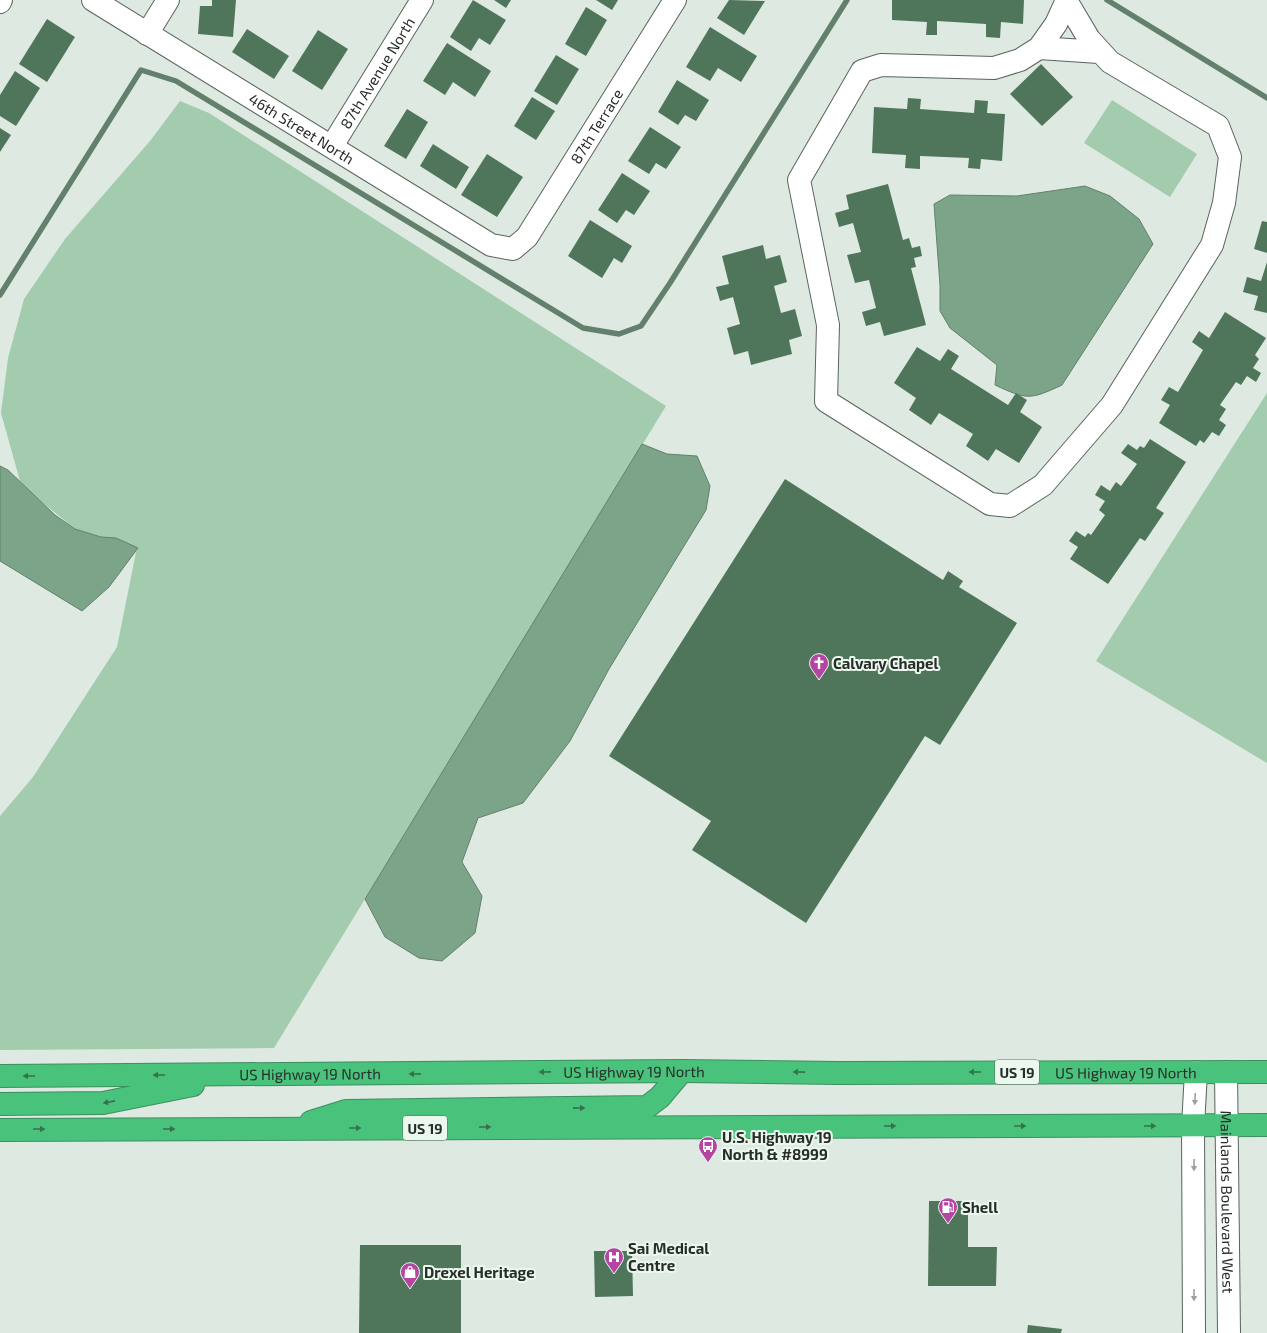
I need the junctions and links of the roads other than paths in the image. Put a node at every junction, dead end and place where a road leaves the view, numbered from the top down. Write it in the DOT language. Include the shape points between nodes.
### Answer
graph roads {
  1 [pos="93,0"];
  2 [pos="168,0"];
  3 [pos="422,0"];
  4 [pos="675,0"];
  5 [pos="1067,1"];
  6 [pos="147,34"];
  7 [pos="1039,48"];
  8 [pos="1099,52"];
  9 [pos="332,146"];
  10 [pos="513,249"];
  11 [pos="682,1071"];
  12 [pos="1196,1072"];
  13 [pos="1226,1072"];
  14 [pos="1267,1072"];
  15 [pos="243,1075"];
  16 [pos="0,1076"];
  17 [pos="0,1104"];
  18 [pos="1193,1126"];
  19 [pos="1228,1126"];
  20 [pos="1267,1126"];
  21 [pos="291,1128"];
  22 [pos="0,1130"];
  23 [pos="1194,1333"];
  24 [pos="1229,1333"];
  1 -- 6 [label="street, 46th Street North"];
  2 -- 6 [label="street"];
  3 -- 9 [label="street, 87th Avenue North"];
  4 -- 10 [label="street, 87th Terrace" via="527,237"];
  5 -- 7 [label="street" via="1056,24"];
  5 -- 8 [label="street"];
  6 -- 9 [label="street, 46th Street North"];
  7 -- 8 [label="street"];
  7 -- 8 [label="street" via="1020,60 994,68 881,65 862,70 799,180 828,325 826,401 990,504 1010,506 1043,485 1112,405 1212,245 1224,203 1230,157 1218,126 1110,62"];
  9 -- 10 [label="street, 46th Street North" via="491,245"];
  12 -- 11 [label="highway, US Highway 19 North / US 19, one-way"];
  11 -- 15 [label="highway, US Highway 19 North / US 19, one-way"];
  21 -- 11 [label="highway, one-way" via="346,1110 647,1107 660,1097"];
  12 -- 13 [label="highway, US Highway 19 North / US 19"];
  12 -- 18 [label="street, one-way"];
  13 -- 14 [label="highway, US Highway 19 North / US 19"];
  13 -- 19 [label="street, Mainlands Boulevard West"];
  15 -- 16 [label="highway, US Highway 19 North / US 19, one-way"];
  15 -- 17 [label="highway, one-way" via="103,1103"];
  18 -- 19 [label="highway, US 19"];
  21 -- 18 [label="highway, US 19, one-way"];
  18 -- 23 [label="street, one-way"];
  19 -- 20 [label="highway, US 19"];
  19 -- 24 [label="street, Mainlands Boulevard West"];
  22 -- 21 [label="highway, US 19, one-way"];
}
